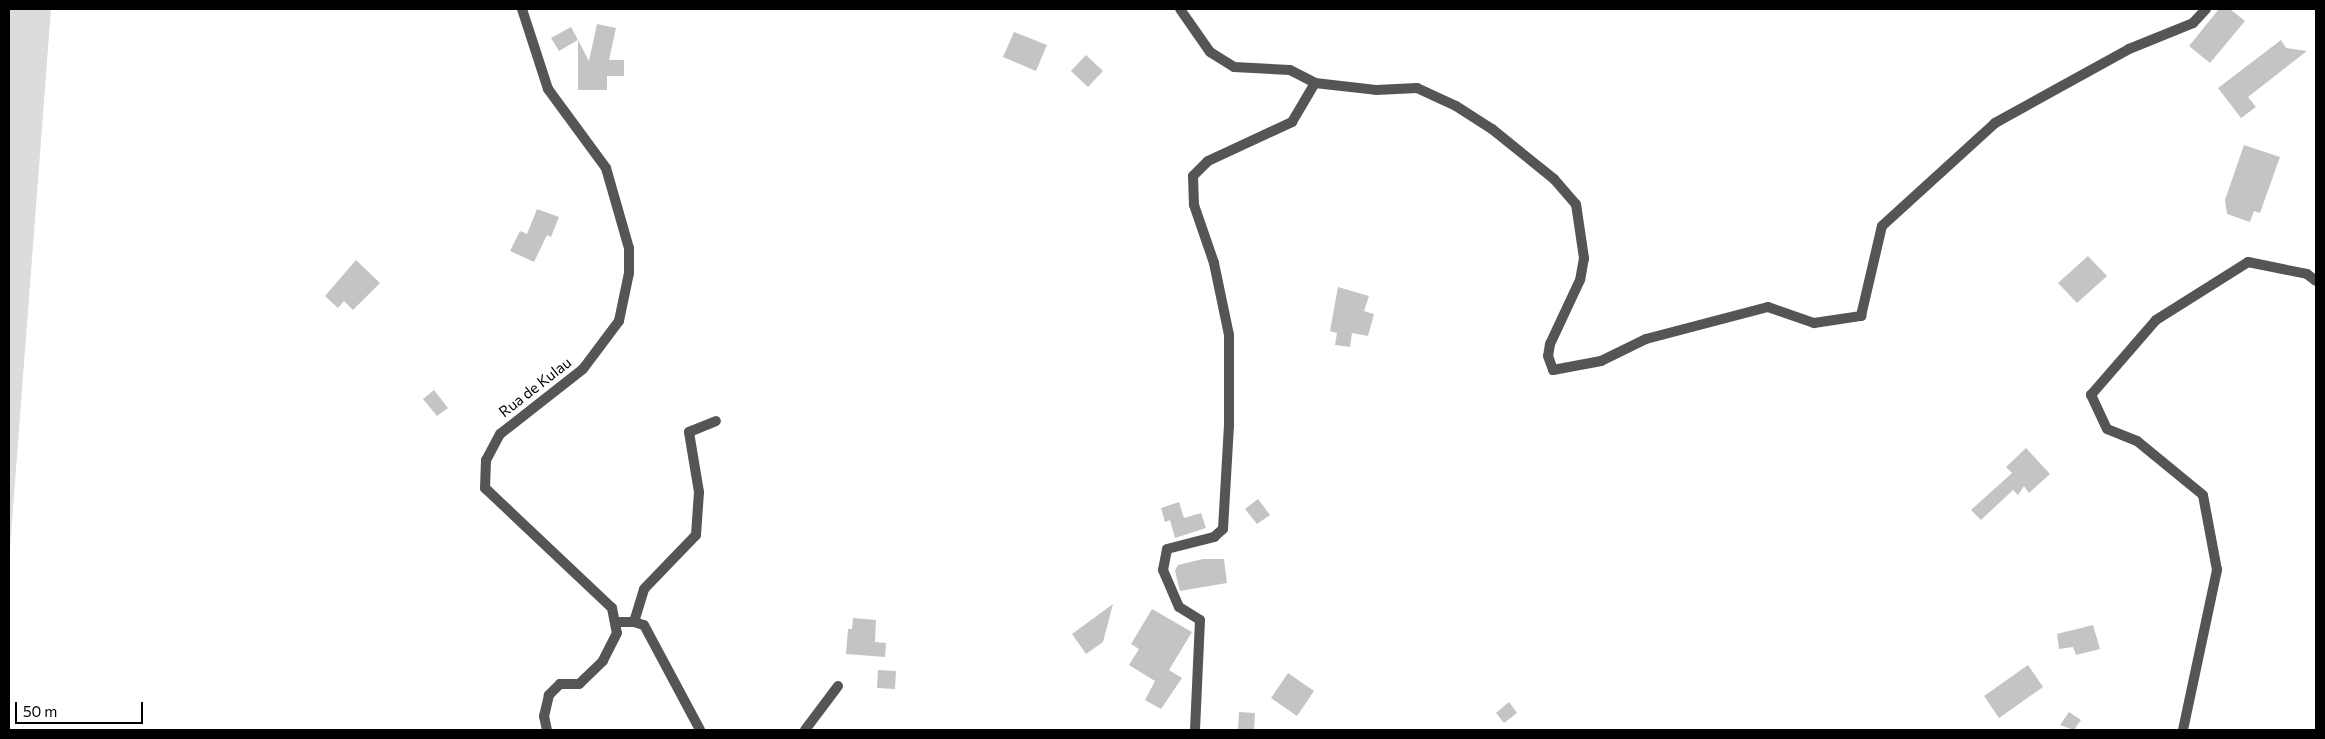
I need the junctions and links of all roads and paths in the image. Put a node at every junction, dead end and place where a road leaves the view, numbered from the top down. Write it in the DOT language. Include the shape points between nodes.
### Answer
graph roads {
  1 [pos="522,9"];
  2 [pos="1180,9"];
  3 [pos="2206,9"];
  4 [pos="1316,83"];
  5 [pos="2316,281"];
  6 [pos="716,421"];
  7 [pos="615,622"];
  8 [pos="634,622"];
  9 [pos="838,686"];
  10 [pos="547,730"];
  11 [pos="700,730"];
  12 [pos="805,730"];
  13 [pos="1195,730"];
  14 [pos="2183,730"];
  1 -- 7 [label="street, Rua de Kulau" via="548,89 606,168 629,248 630,273 618,321 583,369 500,434 486,460 485,488 612,608"];
  2 -- 4 [label="street" via="1210,52 1234,66 1290,70"];
  3 -- 4 [label="street" via="2193,22 2129,49 1995,123 1882,226 1861,316 1814,323 1768,307 1646,339 1601,362 1553,370 1548,356 1550,344 1580,280 1584,258 1576,204 1554,179 1492,128 1448,102 1417,88 1376,90"];
  4 -- 13 [label="street" via="1292,122 1208,161 1193,176 1194,205 1214,263 1229,335 1229,426 1222,529 1214,537 1167,549 1163,570 1179,607 1200,620"];
  5 -- 14 [label="street" via="2307,274 2248,262 2156,320 2091,395 2107,429 2137,441 2203,495 2217,570"];
  6 -- 8 [label="street" via="689,432 699,492 696,535 644,589"];
  7 -- 8 [label="street"];
  7 -- 10 [label="street" via="617,633 602,661 579,684 560,684 549,695 544,716"];
  8 -- 11 [label="street" via="644,625"];
  9 -- 12 [label="street"];
}
